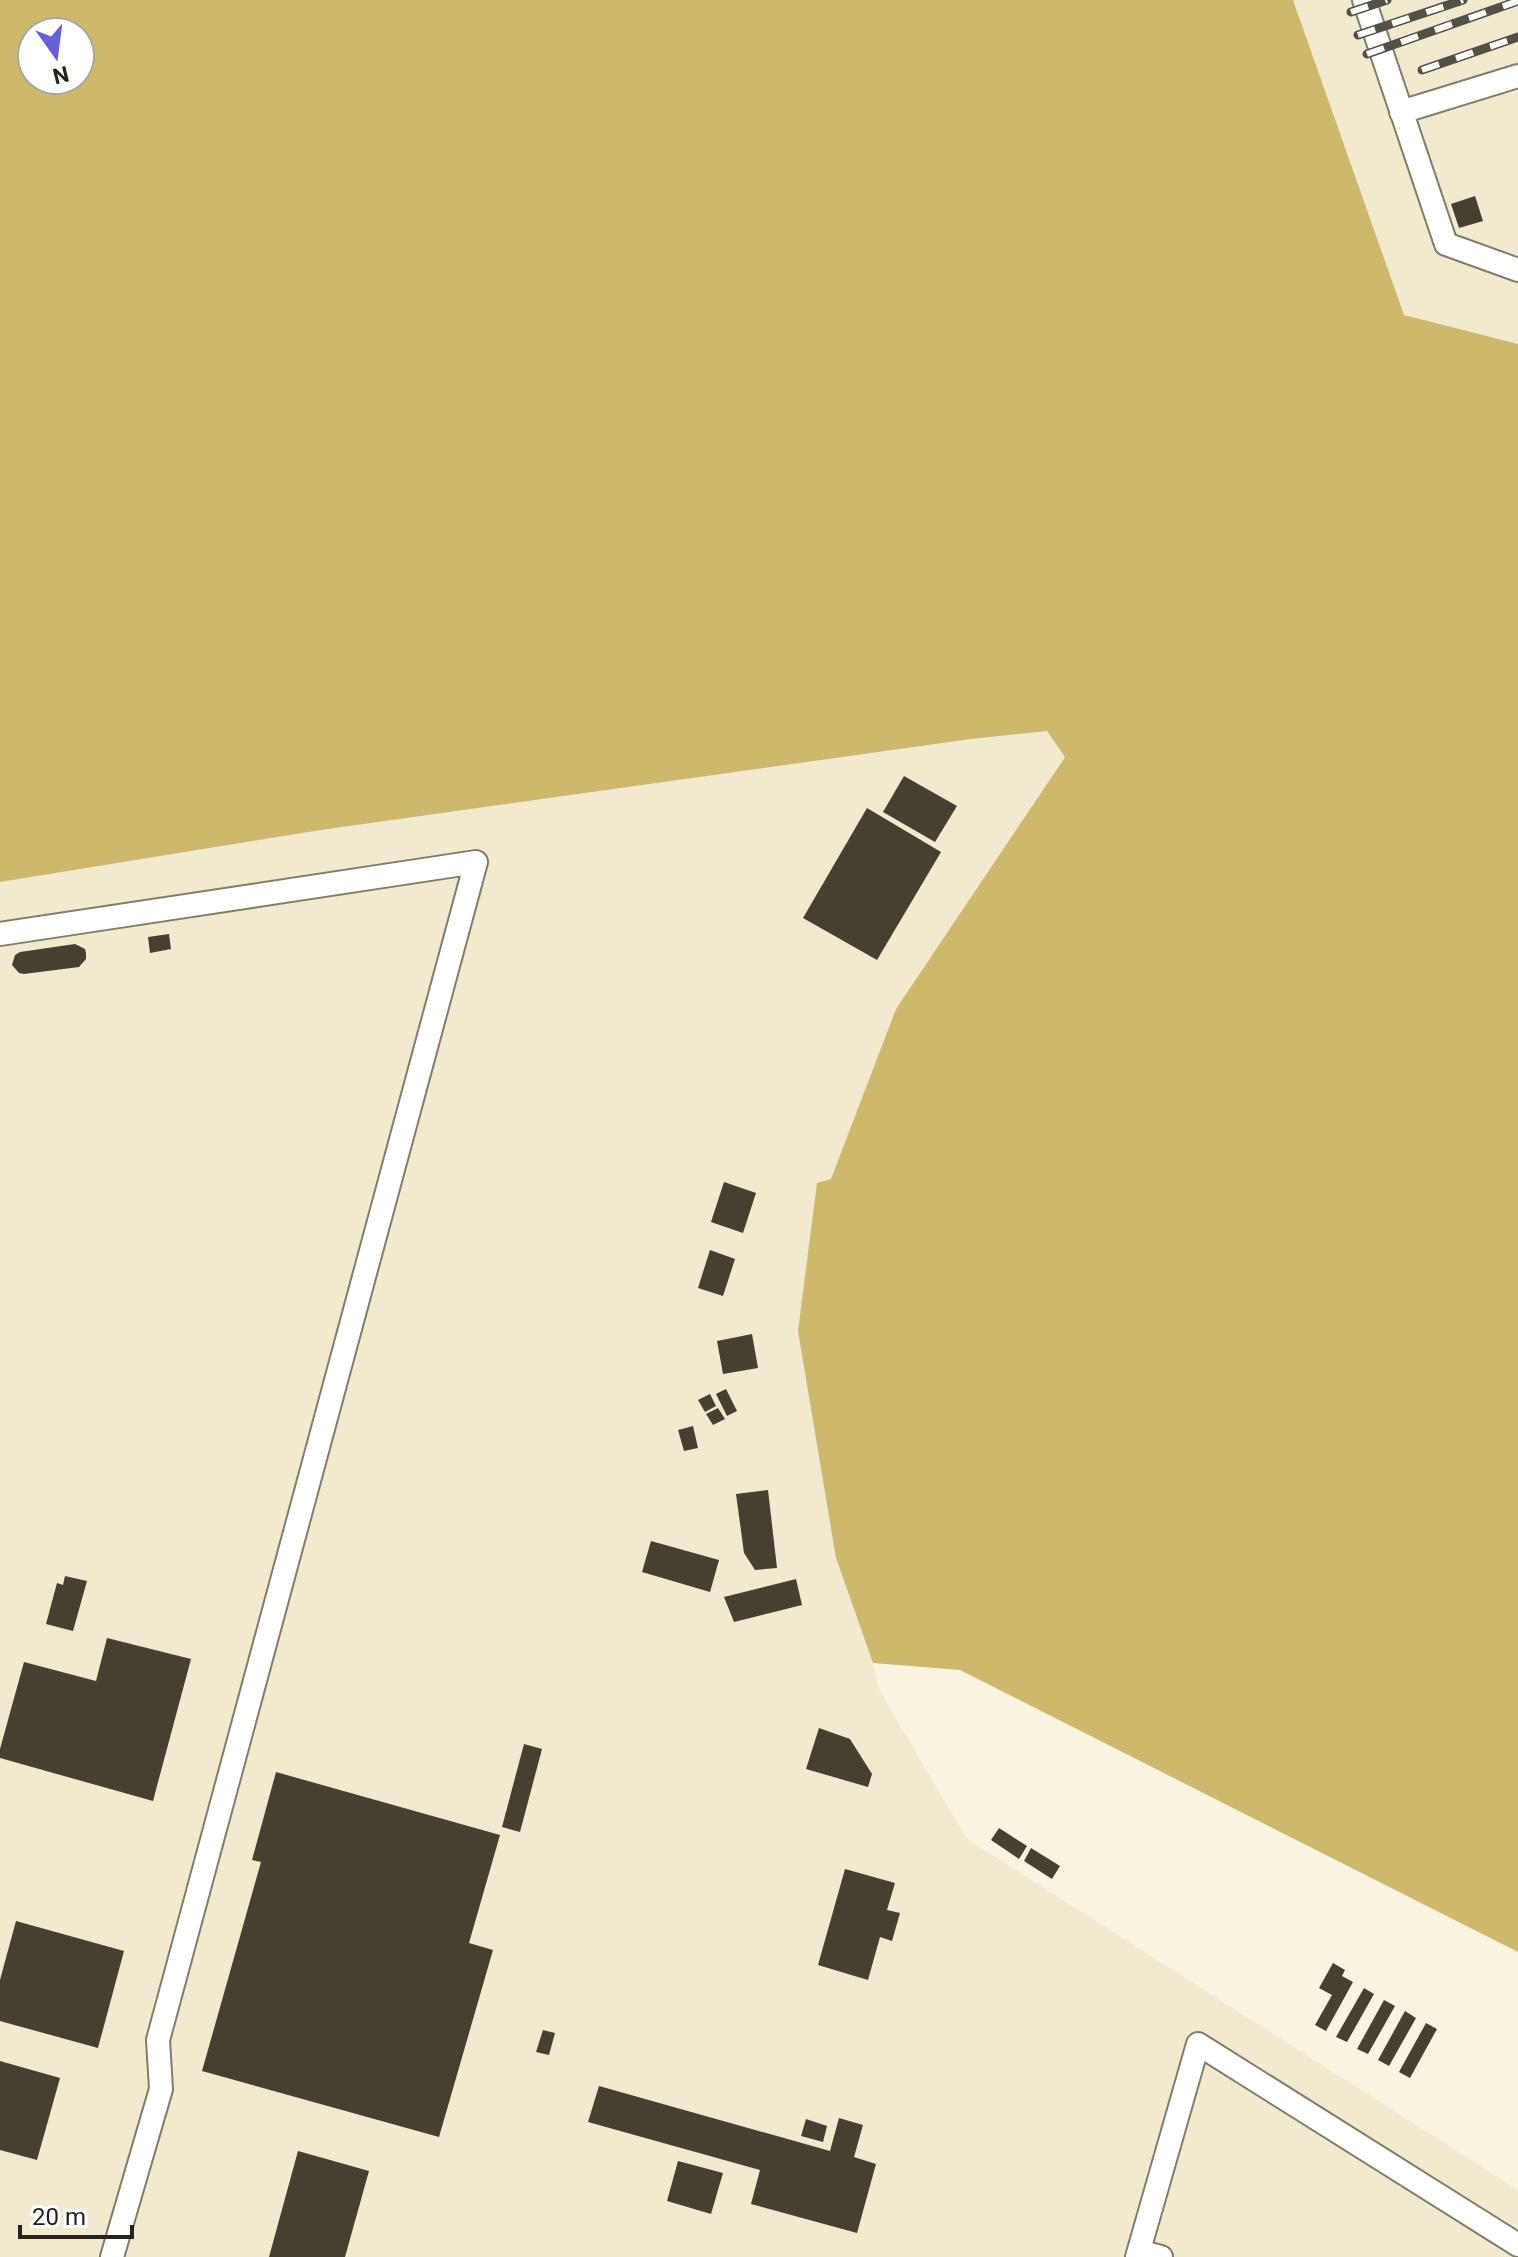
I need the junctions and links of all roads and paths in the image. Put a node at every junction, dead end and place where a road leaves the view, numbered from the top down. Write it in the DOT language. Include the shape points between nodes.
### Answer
graph roads {
  1 [pos="1364,0"];
  2 [pos="1518,76"];
  3 [pos="1401,112"];
  4 [pos="1518,270"];
  5 [pos="0,934"];
  6 [pos="1518,2245"];
  7 [pos="1138,2254"];
  8 [pos="112,2257"];
  9 [pos="1161,2257"];
  1 -- 3 [label="lane"];
  2 -- 3 [label="lane"];
  3 -- 4 [label="lane" via="1446,244"];
  5 -- 8 [label="lane" via="476,862 158,2040 161,2089"];
  6 -- 7 [label="lane" via="1198,2044"];
  7 -- 9 [label="lane"];
}
